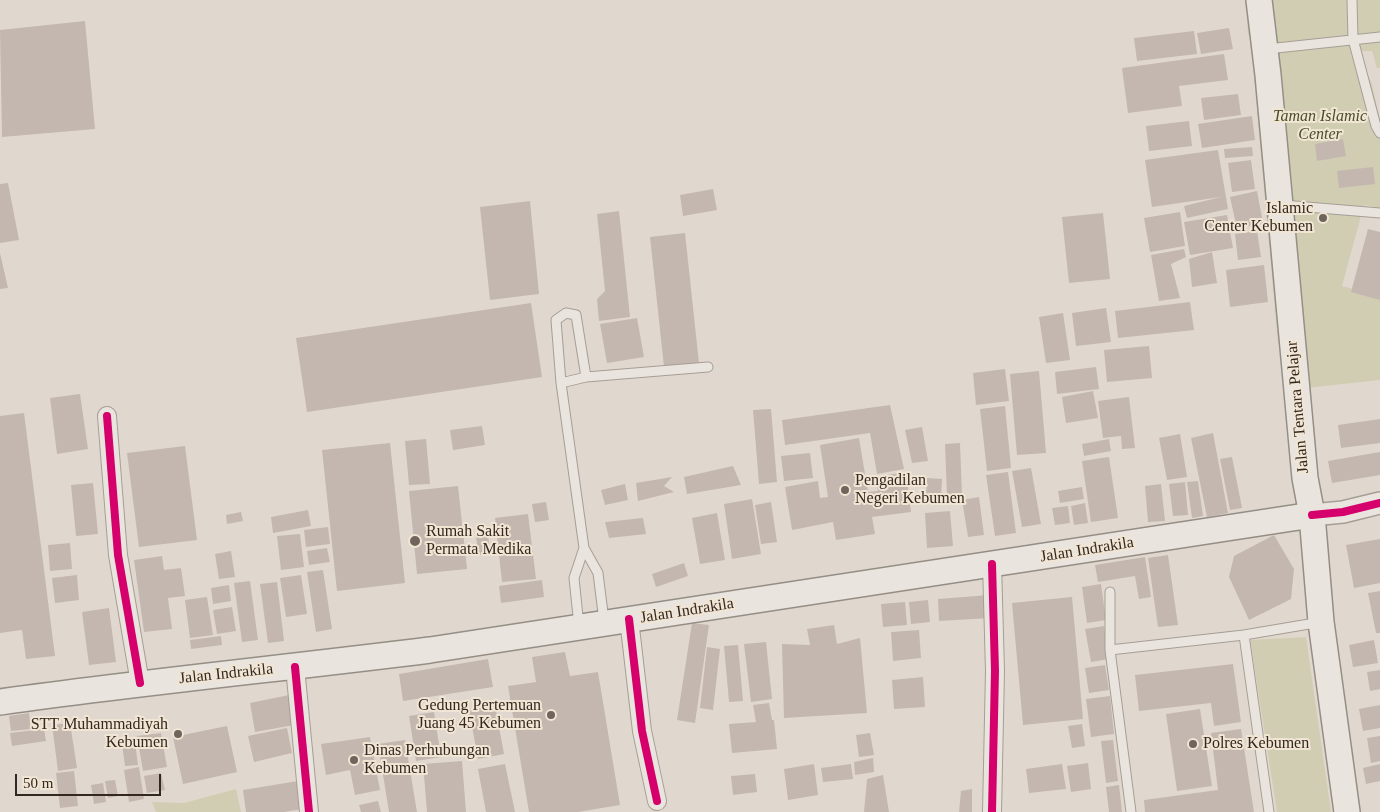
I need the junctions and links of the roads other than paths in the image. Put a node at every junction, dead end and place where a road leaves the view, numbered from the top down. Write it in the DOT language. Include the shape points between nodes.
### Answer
graph roads {
  1 [pos="1259,0"];
  2 [pos="1352,0"];
  3 [pos="1380,36"];
  4 [pos="1353,40"];
  5 [pos="1264,50"];
  6 [pos="1379,128"];
  7 [pos="1280,205"];
  8 [pos="1380,213"];
  9 [pos="708,367"];
  10 [pos="586,377"];
  11 [pos="562,383"];
  12 [pos="107,416"];
  13 [pos="1380,503"];
  14 [pos="1312,515"];
  15 [pos="584,548"];
  16 [pos="992,564"];
  17 [pos="1110,592"];
  18 [pos="629,620"];
  19 [pos="1321,622"];
  20 [pos="605,623"];
  21 [pos="579,627"];
  22 [pos="1244,636"];
  23 [pos="1110,650"];
  24 [pos="296,667"];
  25 [pos="140,683"];
  26 [pos="0,702"];
  27 [pos="657,801"];
  28 [pos="309,812"];
  29 [pos="992,812"];
  30 [pos="1131,812"];
  31 [pos="1269,812"];
  32 [pos="1347,812"];
  1 -- 5 [label="main road, Jalan Tentara Pelajar"];
  2 -- 4 [label="lane"];
  3 -- 4 [label="lane"];
  4 -- 5 [label="lane"];
  4 -- 6 [label="lane"];
  5 -- 7 [label="main road, Jalan Tentara Pelajar"];
  7 -- 8 [label="lane"];
  7 -- 14 [label="main road, Jalan Tentara Pelajar" via="1305,478"];
  9 -- 10 [label="lane"];
  10 -- 11 [label="lane"];
  10 -- 11 [label="lane" via="576,315 566,313 556,320"];
  11 -- 15 [label="lane"];
  12 -- 25 [label="street" via="118,554"];
  13 -- 14 [label="street"];
  14 -- 16 [label="main road, Jalan Indrakila"];
  14 -- 19 [label="main road, Jalan Tentara Pelajar"];
  15 -- 20 [label="lane" via="598,573"];
  15 -- 21 [label="lane" via="574,578"];
  16 -- 18 [label="main road, Jalan Indrakila"];
  16 -- 29 [label="street" via="995,670"];
  17 -- 23 [label="lane"];
  18 -- 20 [label="main road, Jalan Indrakila"];
  18 -- 27 [label="street" via="642,731"];
  19 -- 22 [label="lane"];
  19 -- 32 [label="main road, Jalan Tentara Pelajar"];
  20 -- 21 [label="main road, Jalan Indrakila"];
  21 -- 24 [label="main road, Jalan Indrakila"];
  22 -- 23 [label="lane"];
  22 -- 31 [label="lane"];
  23 -- 30 [label="lane"];
  24 -- 25 [label="main road, Jalan Indrakila"];
  24 -- 28 [label="street"];
  25 -- 26 [label="main road, Jalan Indrakila"];
}
